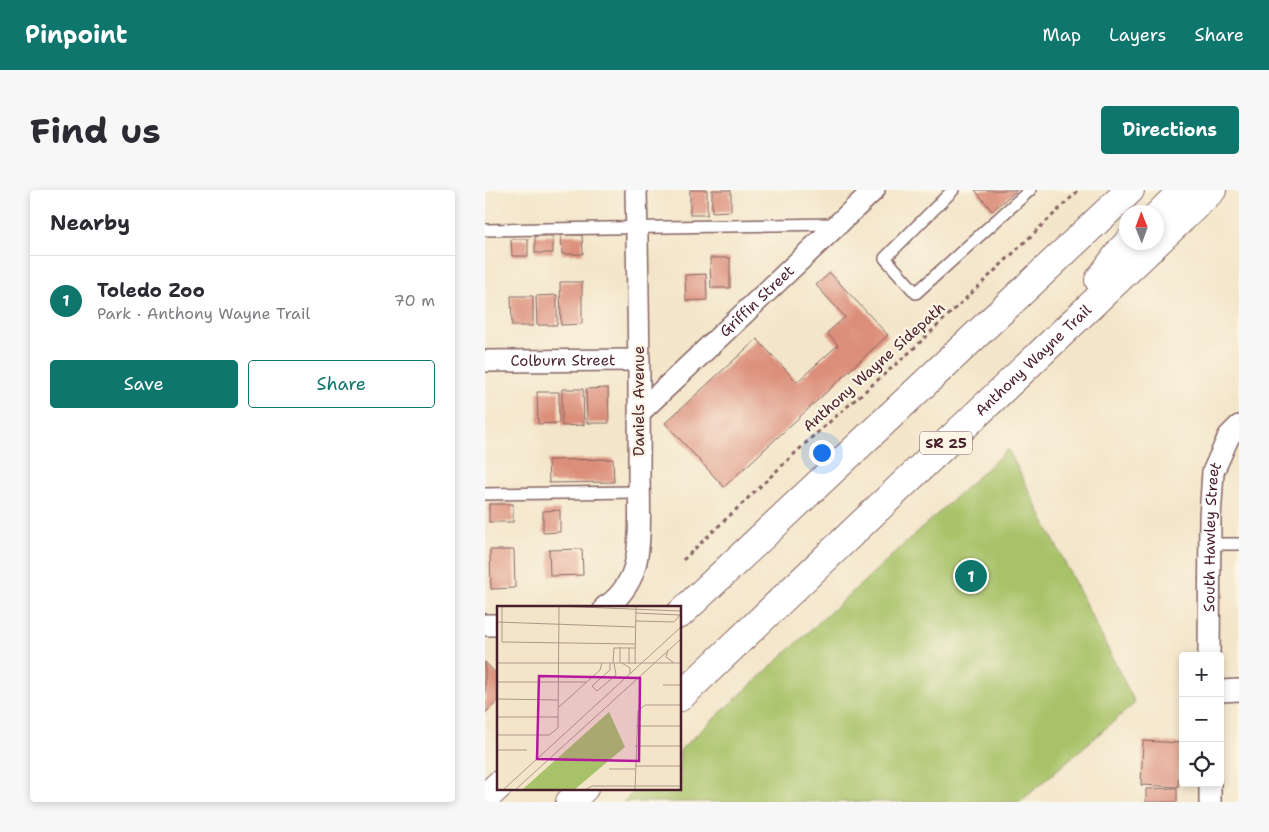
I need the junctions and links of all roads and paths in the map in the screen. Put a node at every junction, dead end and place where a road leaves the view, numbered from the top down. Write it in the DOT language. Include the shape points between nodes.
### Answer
graph roads {
  1 [pos="637,190"];
  2 [pos="874,190"];
  3 [pos="953,190"];
  4 [pos="1030,190"];
  5 [pos="1079,190"];
  6 [pos="1130,190"];
  7 [pos="1183,190"];
  8 [pos="1212,190"];
  9 [pos="1164,209"];
  10 [pos="838,224"];
  11 [pos="637,228"];
  12 [pos="485,230"];
  13 [pos="1120,250"];
  14 [pos="1057,338"];
  15 [pos="639,360"];
  16 [pos="485,361"];
  17 [pos="640,412"];
  18 [pos="1239,426"];
  19 [pos="639,492"];
  20 [pos="485,494"];
  21 [pos="1209,544"];
  22 [pos="1239,544"];
  23 [pos="683,560"];
  24 [pos="608,605"];
  25 [pos="681,613"];
  26 [pos="1209,652"];
  27 [pos="1239,690"];
  28 [pos="1224,691"];
  29 [pos="681,696"];
  30 [pos="497,787"];
  31 [pos="1210,787"];
  32 [pos="582,790"];
  33 [pos="485,798"];
  34 [pos="570,802"];
  35 [pos="1210,802"];
  1 -- 11 [label="street, Daniels Avenue"];
  2 -- 10 [label="street, Griffin Street"];
  3 -- 4 [label="lane" via="885,258 916,293"];
  5 -- 23 [label="path, Anthony Wayne Sidepath" via="911,351 810,439"];
  6 -- 25 [label="highway"];
  7 -- 9 [label="highway"];
  8 -- 14 [label="highway, Anthony Wayne Trail / SR 25"];
  10 -- 11 [label="lane"];
  10 -- 17 [label="street, Griffin Street"];
  11 -- 12 [label="lane"];
  11 -- 15 [label="street, Daniels Avenue"];
  13 -- 14 [label="highway"];
  14 -- 29 [label="highway, Anthony Wayne Trail / SR 25"];
  15 -- 16 [label="street, Colburn Street"];
  15 -- 17 [label="street, Daniels Avenue"];
  17 -- 19 [label="street, Daniels Avenue"];
  18 -- 21 [label="street, South Hawley Street" via="1229,436 1213,472"];
  19 -- 20 [label="lane"];
  19 -- 24 [label="street, Daniels Avenue" via="638,546 634,569 625,587"];
  21 -- 22 [label="lane"];
  21 -- 26 [label="street, South Hawley Street"];
  27 -- 28 [label="street"];
  30 -- 33 [label="highway"];
  31 -- 35 [label="street"];
  32 -- 34 [label="highway"];
}
